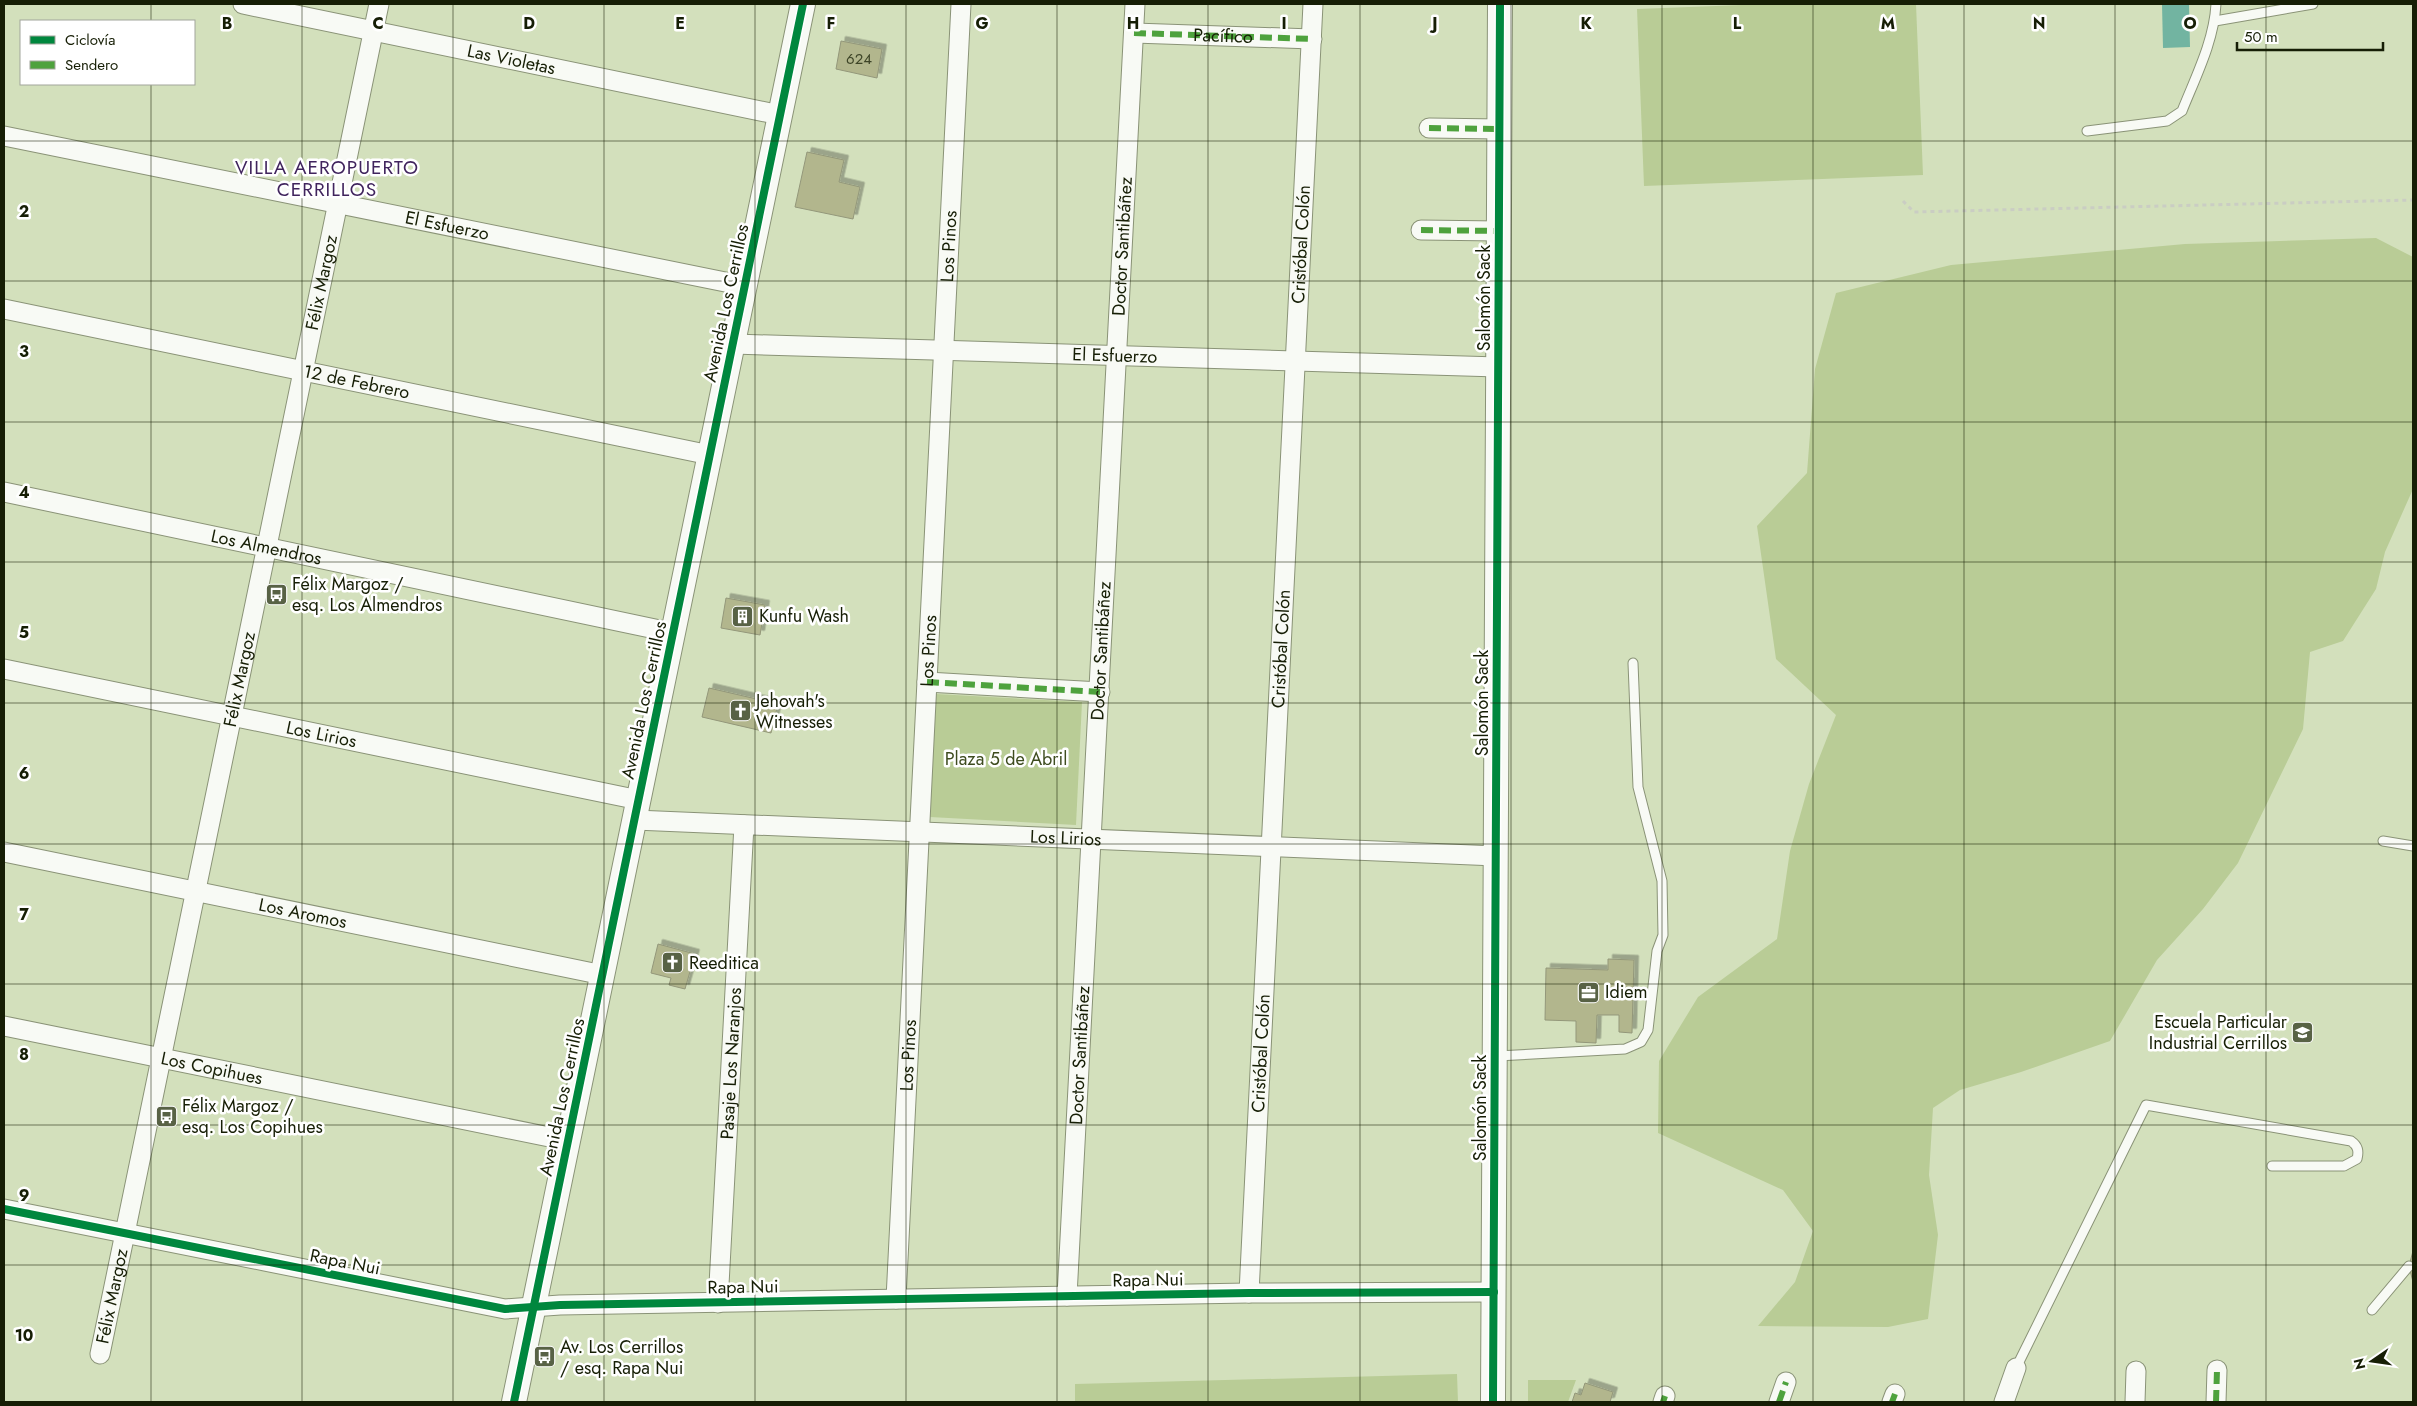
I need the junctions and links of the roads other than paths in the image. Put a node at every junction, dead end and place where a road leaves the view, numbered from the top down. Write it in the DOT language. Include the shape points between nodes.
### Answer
graph roads {
  1 [pos="243,4"];
  2 [pos="379,4"];
  3 [pos="803,4"];
  4 [pos="961,4"];
  5 [pos="1135,4"];
  6 [pos="1313,4"];
  7 [pos="1500,4"];
  8 [pos="2216,4"];
  9 [pos="2313,4"];
  10 [pos="2215,21"];
  11 [pos="374,30"];
  12 [pos="1134,33"];
  13 [pos="1312,39"];
  14 [pos="780,115"];
  15 [pos="1429,128"];
  16 [pos="1500,128"];
  17 [pos="2087,131"];
  18 [pos="4,136"];
  19 [pos="338,202"];
  20 [pos="1421,230"];
  21 [pos="1499,231"];
  22 [pos="745,286"];
  23 [pos="4,309"];
  24 [pos="733,344"];
  25 [pos="944,350"];
  26 [pos="1117,356"];
  27 [pos="1296,361"];
  28 [pos="1498,367"];
  29 [pos="303,370"];
  30 [pos="710,455"];
  31 [pos="4,492"];
  32 [pos="267,547"];
  33 [pos="674,633"];
  34 [pos="1633,663"];
  35 [pos="4,670"];
  36 [pos="927,682"];
  37 [pos="1100,692"];
  38 [pos="232,716"];
  39 [pos="637,810"];
  40 [pos="744,825"];
  41 [pos="919,832"];
  42 [pos="1092,840"];
  43 [pos="2383,842"];
  44 [pos="2413,846"];
  45 [pos="1272,847"];
  46 [pos="4,852"];
  47 [pos="1496,856"];
  48 [pos="196,892"];
  49 [pos="603,975"];
  50 [pos="4,1026"];
  51 [pos="1495,1056"];
  52 [pos="161,1058"];
  53 [pos="569,1141"];
  54 [pos="2272,1166"];
  55 [pos="4,1209"];
  56 [pos="124,1233"];
  57 [pos="2409,1266"];
  58 [pos="1494,1292"];
  59 [pos="1249,1293"];
  60 [pos="1067,1296"];
  61 [pos="896,1300"];
  62 [pos="718,1303"];
  63 [pos="534,1308"];
  64 [pos="2372,1310"];
  65 [pos="100,1354"];
  66 [pos="2016,1368"];
  67 [pos="2217,1370"];
  68 [pos="2136,1371"];
  69 [pos="1786,1382"];
  70 [pos="514,1402"];
  71 [pos="1493,1402"];
  72 [pos="1779,1402"];
  73 [pos="2004,1402"];
  74 [pos="2135,1402"];
  75 [pos="2216,1402"];
  1 -- 11 [label="street, Las Violetas"];
  2 -- 11 [label="street, Félix Margoz"];
  3 -- 14 [label="street, Avenida Los Cerrillos"];
  4 -- 25 [label="street, Los Pinos"];
  5 -- 12 [label="street, Doctor Santibáñez"];
  6 -- 13 [label="street, Cristóbal Colón"];
  7 -- 16 [label="street, Salomón Sack"];
  8 -- 10 [label="lane"];
  9 -- 10 [label="lane"];
  10 -- 17 [label="lane" via="2207,49 2178,116 2167,121"];
  11 -- 14 [label="street, Las Violetas"];
  11 -- 19 [label="street, Félix Margoz"];
  12 -- 13 [label="street, Pacífico"];
  12 -- 26 [label="street, Doctor Santibáñez"];
  13 -- 27 [label="street, Cristóbal Colón"];
  14 -- 22 [label="street, Avenida Los Cerrillos"];
  15 -- 16 [label="street"];
  16 -- 21 [label="street, Salomón Sack"];
  18 -- 19 [label="street, El Esfuerzo"];
  19 -- 22 [label="street, El Esfuerzo"];
  19 -- 29 [label="street, Félix Margoz"];
  20 -- 21 [label="street"];
  21 -- 28 [label="street, Salomón Sack"];
  22 -- 24 [label="street, Avenida Los Cerrillos"];
  23 -- 29 [label="street, 12 de Febrero"];
  24 -- 25 [label="street, El Esfuerzo"];
  24 -- 30 [label="street, Avenida Los Cerrillos"];
  25 -- 26 [label="street, El Esfuerzo"];
  25 -- 36 [label="street, Los Pinos"];
  26 -- 27 [label="street, El Esfuerzo"];
  26 -- 37 [label="street, Doctor Santibáñez"];
  27 -- 28 [label="street, El Esfuerzo"];
  27 -- 45 [label="street, Cristóbal Colón"];
  28 -- 47 [label="street, Salomón Sack"];
  29 -- 30 [label="street, 12 de Febrero"];
  29 -- 32 [label="street, Félix Margoz"];
  30 -- 33 [label="street, Avenida Los Cerrillos"];
  31 -- 32 [label="street, Los Almendros"];
  32 -- 33 [label="street, Los Almendros"];
  32 -- 38 [label="street, Félix Margoz"];
  33 -- 39 [label="street, Avenida Los Cerrillos"];
  34 -- 51 [label="lane" via="1638,787 1662,881 1664,935 1657,951 1648,1030 1641,1042 1625,1049"];
  35 -- 38 [label="street, Los Lirios"];
  36 -- 37 [label="street"];
  36 -- 41 [label="street, Los Pinos"];
  37 -- 42 [label="street, Doctor Santibáñez"];
  38 -- 39 [label="street, Los Lirios"];
  38 -- 48 [label="street, Félix Margoz"];
  39 -- 40 [label="street, Los Lirios"];
  39 -- 49 [label="street, Avenida Los Cerrillos"];
  40 -- 41 [label="street, Los Lirios"];
  40 -- 62 [label="street, Pasaje Los Naranjos"];
  41 -- 42 [label="street, Los Lirios"];
  41 -- 61 [label="street, Los Pinos"];
  42 -- 45 [label="street, Los Lirios"];
  42 -- 60 [label="street, Doctor Santibáñez"];
  43 -- 44 [label="lane"];
  45 -- 47 [label="street, Los Lirios"];
  45 -- 59 [label="street, Cristóbal Colón"];
  46 -- 48 [label="street, Los Aromos"];
  47 -- 51 [label="street, Salomón Sack"];
  48 -- 49 [label="street, Los Aromos"];
  48 -- 52 [label="street, Félix Margoz"];
  49 -- 53 [label="street, Avenida Los Cerrillos"];
  50 -- 52 [label="street, Los Copihues"];
  51 -- 58 [label="street, Salomón Sack"];
  52 -- 53 [label="street, Los Copihues"];
  52 -- 56 [label="street, Félix Margoz"];
  53 -- 63 [label="street, Avenida Los Cerrillos"];
  54 -- 66 [label="lane" via="2344,1166 2357,1159 2357,1147 2351,1141 2146,1105"];
  55 -- 56 [label="street, Rapa Nui"];
  56 -- 63 [label="street, Rapa Nui" via="494,1307"];
  56 -- 65 [label="street, Félix Margoz"];
  57 -- 64 [label="lane"];
  58 -- 59 [label="street, Rapa Nui"];
  58 -- 71 [label="street, Salomón Sack"];
  59 -- 60 [label="street, Rapa Nui"];
  60 -- 61 [label="street, Rapa Nui"];
  61 -- 62 [label="street, Rapa Nui"];
  62 -- 63 [label="street, Rapa Nui"];
  63 -- 70 [label="street, Avenida Los Cerrillos"];
  66 -- 73 [label="street"];
  67 -- 75 [label="street"];
  68 -- 74 [label="street"];
  69 -- 72 [label="street"];
}
